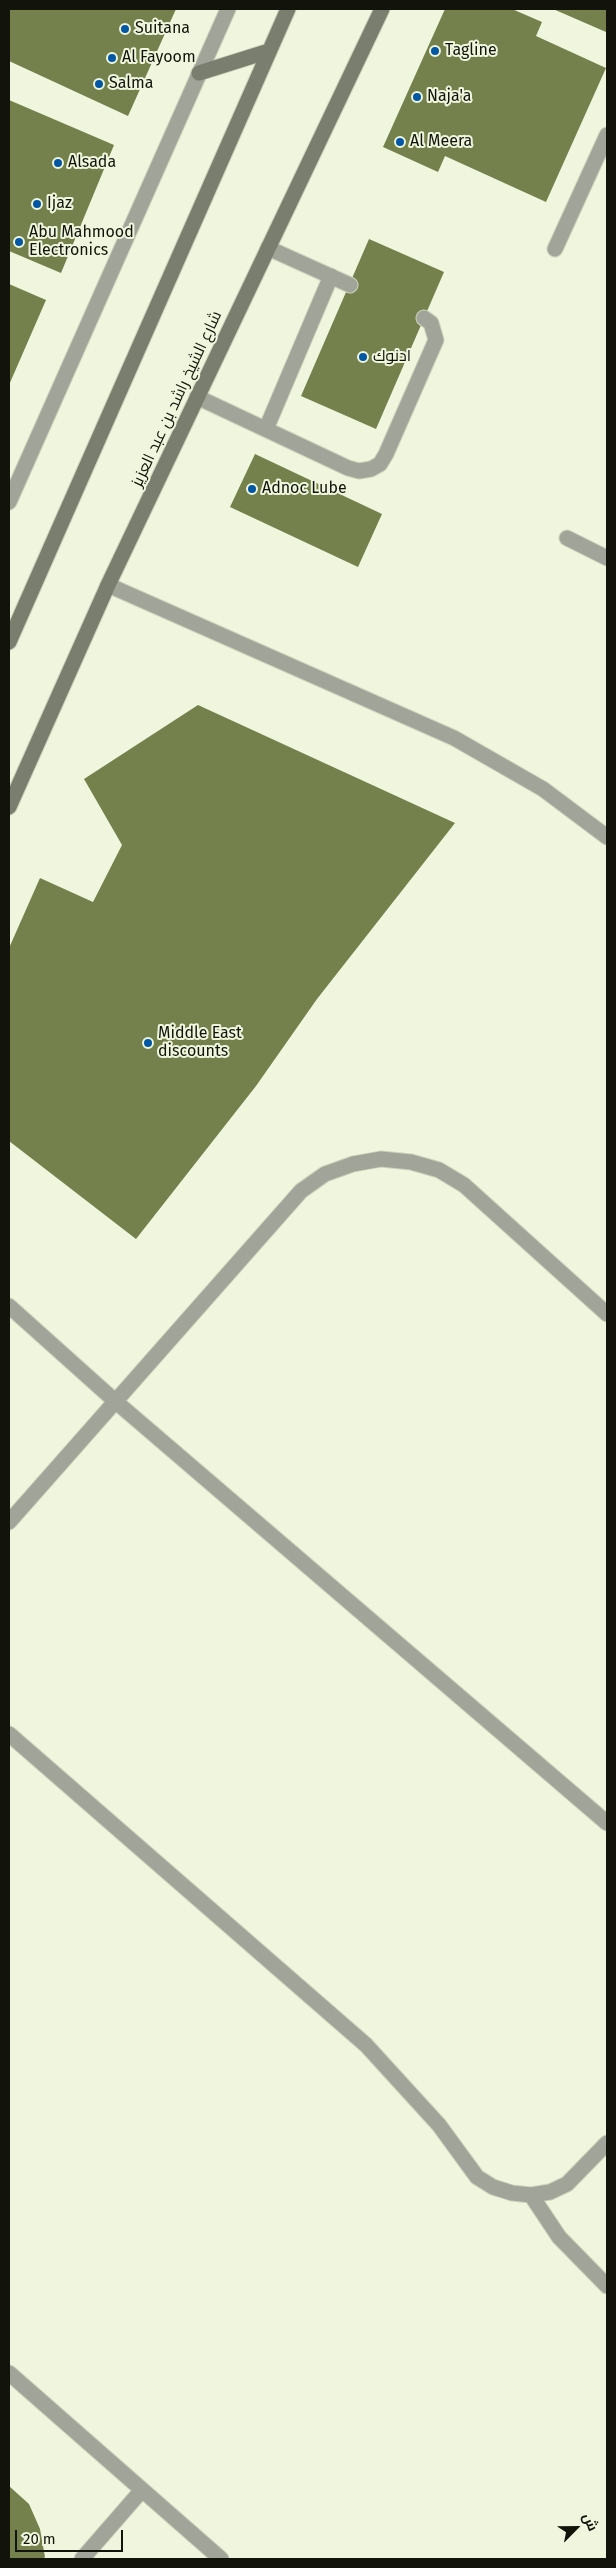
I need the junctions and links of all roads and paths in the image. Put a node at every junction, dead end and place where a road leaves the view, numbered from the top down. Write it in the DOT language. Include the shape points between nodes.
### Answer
graph roads {
  1 [pos="228,9"];
  2 [pos="288,9"];
  3 [pos="382,9"];
  4 [pos="269,51"];
  5 [pos="199,73"];
  6 [pos="607,135"];
  7 [pos="268,248"];
  8 [pos="555,249"];
  9 [pos="331,276"];
  10 [pos="350,285"];
  11 [pos="424,318"];
  12 [pos="197,397"];
  13 [pos="266,429"];
  14 [pos="9,502"];
  15 [pos="567,538"];
  16 [pos="607,558"];
  17 [pos="108,585"];
  18 [pos="9,642"];
  19 [pos="9,807"];
  20 [pos="607,837"];
  21 [pos="9,1306"];
  22 [pos="607,1314"];
  23 [pos="115,1401"];
  24 [pos="9,1522"];
  25 [pos="9,1734"];
  26 [pos="607,1823"];
  27 [pos="607,2143"];
  28 [pos="531,2195"];
  29 [pos="607,2286"];
  30 [pos="9,2372"];
  31 [pos="142,2490"];
  32 [pos="82,2559"];
  33 [pos="221,2559"];
  1 -- 5 [label="street"];
  2 -- 4 [label="main road"];
  3 -- 7 [label="main road, شارع الشيخ راشد بن عبد العزيز"];
  4 -- 5 [label="main road"];
  4 -- 18 [label="main road"];
  5 -- 14 [label="street"];
  6 -- 8 [label="street"];
  7 -- 9 [label="street"];
  7 -- 12 [label="main road, شارع الشيخ راشد بن عبد العزيز"];
  9 -- 10 [label="street"];
  9 -- 13 [label="street"];
  11 -- 13 [label="street" via="431,323 436,340 380,464 359,471 348,468"];
  12 -- 13 [label="street"];
  12 -- 17 [label="main road, شارع الشيخ راشد بن عبد العزيز"];
  15 -- 16 [label="street"];
  17 -- 19 [label="main road, شارع الشيخ راشد بن عبد العزيز"];
  17 -- 20 [label="street" via="454,738 543,789"];
  21 -- 23 [label="street"];
  22 -- 23 [label="street" via="464,1185 439,1170 411,1162 381,1159 353,1164 326,1174 301,1191"];
  23 -- 24 [label="street"];
  23 -- 26 [label="street"];
  25 -- 28 [label="street" via="366,2045 439,2125 477,2177 493,2187"];
  27 -- 28 [label="street" via="567,2184 550,2192"];
  28 -- 29 [label="street" via="559,2237"];
  30 -- 31 [label="street"];
  31 -- 32 [label="street"];
  31 -- 33 [label="street"];
}
